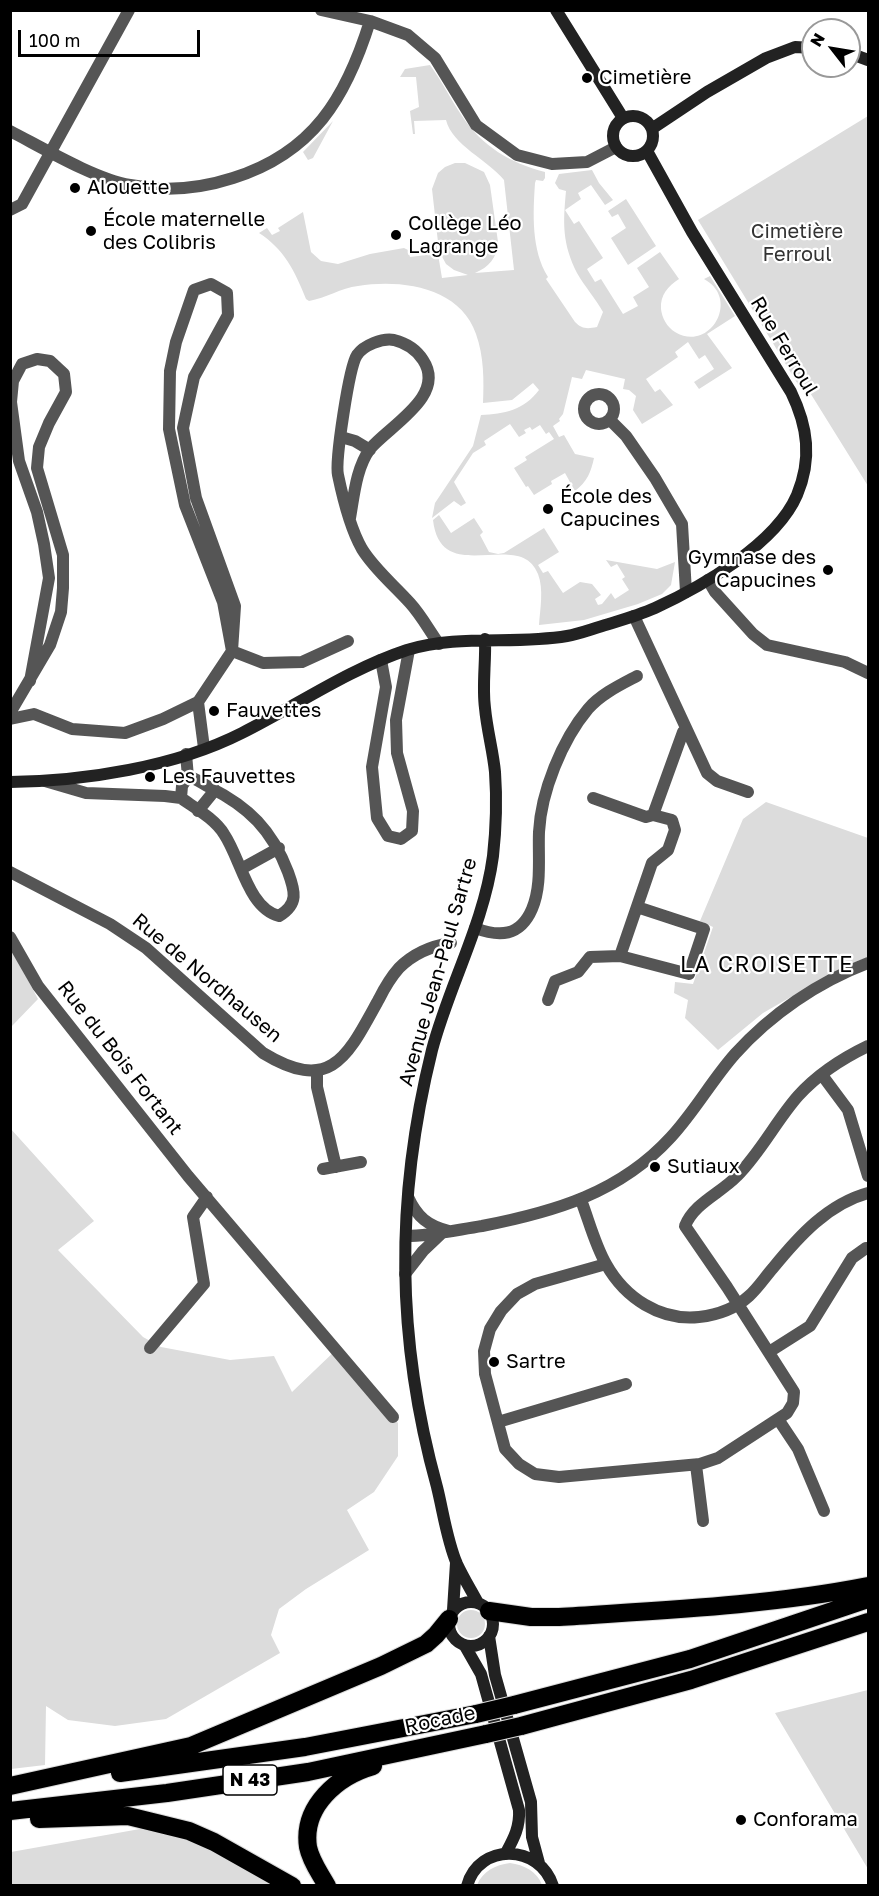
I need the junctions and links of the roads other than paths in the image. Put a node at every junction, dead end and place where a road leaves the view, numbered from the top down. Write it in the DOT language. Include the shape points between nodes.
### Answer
graph roads {
  1 [pos="129,10"];
  2 [pos="321,10"];
  3 [pos="556,10"];
  4 [pos="370,21"];
  5 [pos="801,47"];
  6 [pos="623,117"];
  7 [pos="653,128"];
  8 [pos="10,130"];
  9 [pos="616,147"];
  10 [pos="647,151"];
  11 [pos="51,152"];
  12 [pos="10,210"];
  13 [pos="189,402"];
  14 [pos="168,403"];
  15 [pos="610,420"];
  16 [pos="183,428"];
  17 [pos="169,429"];
  18 [pos="341,437"];
  19 [pos="370,450"];
  20 [pos="37,468"];
  21 [pos="23,472"];
  22 [pos="350,518"];
  23 [pos="59,542"];
  24 [pos="44,544"];
  25 [pos="708,580"];
  26 [pos="686,592"];
  27 [pos="634,616"];
  28 [pos="485,639"];
  29 [pos="348,641"];
  30 [pos="439,644"];
  31 [pos="409,650"];
  32 [pos="232,651"];
  33 [pos="381,660"];
  34 [pos="868,673"];
  35 [pos="637,676"];
  36 [pos="30,681"];
  37 [pos="198,702"];
  38 [pos="10,713"];
  39 [pos="10,719"];
  40 [pos="686,729"];
  41 [pos="204,748"];
  42 [pos="186,754"];
  43 [pos="188,777"];
  44 [pos="45,781"];
  45 [pos="10,782"];
  46 [pos="215,790"];
  47 [pos="748,792"];
  48 [pos="181,798"];
  49 [pos="593,798"];
  50 [pos="198,811"];
  51 [pos="653,815"];
  52 [pos="279,848"];
  53 [pos="241,869"];
  54 [pos="10,872"];
  55 [pos="637,908"];
  56 [pos="475,927"];
  57 [pos="10,937"];
  58 [pos="451,943"];
  59 [pos="620,956"];
  60 [pos="868,963"];
  61 [pos="548,1000"];
  62 [pos="868,1046"];
  63 [pos="317,1070"];
  64 [pos="822,1075"];
  65 [pos="361,1162"];
  66 [pos="336,1167"];
  67 [pos="323,1169"];
  68 [pos="868,1176"];
  69 [pos="868,1193"];
  70 [pos="207,1197"];
  71 [pos="408,1197"];
  72 [pos="581,1200"];
  73 [pos="446,1233"];
  74 [pos="406,1236"];
  75 [pos="866,1248"];
  76 [pos="606,1264"];
  77 [pos="405,1274"];
  78 [pos="738,1303"];
  79 [pos="150,1348"];
  80 [pos="769,1352"];
  81 [pos="626,1384"];
  82 [pos="393,1417"];
  83 [pos="778,1419"];
  84 [pos="498,1422"];
  85 [pos="696,1465"];
  86 [pos="824,1511"];
  87 [pos="703,1521"];
  88 [pos="456,1562"];
  89 [pos="868,1586"];
  90 [pos="868,1599"];
  91 [pos="483,1607"];
  92 [pos="451,1615"];
  93 [pos="868,1622"];
  94 [pos="489,1636"];
  95 [pos="465,1646"];
  96 [pos="486,1734"];
  97 [pos="10,1786"];
  98 [pos="10,1810"];
  99 [pos="10,1819"];
  100 [pos="506,1853"];
  101 [pos="539,1863"];
  102 [pos="292,1886"];
  103 [pos="327,1886"];
  104 [pos="466,1886"];
  105 [pos="553,1886"];
  1 -- 11 [label="street"];
  2 -- 4 [label="street"];
  3 -- 6 [label="street"];
  4 -- 9 [label="street" via="408,35 435,58 476,125 517,155 552,164 586,162"];
  4 -- 11 [label="street" via="349,78 327,114 309,136 256,171 189,189 161,190 128,185"];
  5 -- 7 [label="street" via="766,58"];
  6 -- 7 [label="street" via="644,118"];
  6 -- 9 [label="street" via="613,135"];
  7 -- 10 [label="street"];
  8 -- 11 [label="street"];
  9 -- 10 [label="street" via="629,156"];
  10 -- 25 [label="street, Rue Ferroul" via="791,392 802,414 807,442 805,471 797,497 776,529"];
  11 -- 12 [label="street" via="22,204"];
  13 -- 14 [label="street"];
  13 -- 14 [label="street" via="194,377 228,315 227,293 211,284 194,290 176,342"];
  13 -- 16 [label="street"];
  14 -- 17 [label="street"];
  15 -- 26 [label="street" via="656,478 682,524"];
  16 -- 17 [label="street"];
  16 -- 32 [label="street" via="196,498 235,606"];
  17 -- 32 [label="street" via="185,505 223,602"];
  18 -- 19 [label="street"];
  18 -- 19 [label="street" via="346,393 357,355 374,342 391,340 409,345 423,360 429,378 424,396"];
  18 -- 22 [label="street" via="337,472"];
  19 -- 22 [label="street" via="357,479"];
  20 -- 21 [label="street"];
  20 -- 21 [label="street" via="39,447 66,392 64,374 51,361 37,358 22,364 13,381 10,402"];
  20 -- 23 [label="street"];
  21 -- 24 [label="street"];
  22 -- 30 [label="street" via="361,547 375,567 412,605"];
  23 -- 24 [label="street"];
  23 -- 36 [label="street" via="63,555 61,612 51,645"];
  24 -- 36 [label="street" via="49,578"];
  25 -- 26 [label="street, Rue Ferroul"];
  25 -- 34 [label="street" via="767,645 845,662"];
  26 -- 27 [label="street, Rue Ferroul"];
  27 -- 28 [label="street, Rue Ferroul" via="567,636"];
  27 -- 40 [label="street"];
  28 -- 30 [label="street, Rue Ferroul"];
  28 -- 56 [label="street, Avenue Jean-Paul Sartre" via="484,705 495,771 496,814 485,895"];
  29 -- 32 [label="street" via="302,662 263,663"];
  30 -- 31 [label="street, Rue Ferroul"];
  31 -- 33 [label="street, Rue Ferroul"];
  31 -- 33 [label="street" via="396,720 397,753 413,811 411,831 401,839 388,837 377,818 372,767 386,687"];
  32 -- 37 [label="street"];
  33 -- 41 [label="street, Rue Ferroul" via="358,668 240,734"];
  35 -- 56 [label="street" via="588,709 554,770 543,802 537,893 532,911 521,926 510,932 498,935"];
  36 -- 38 [label="street"];
  37 -- 39 [label="street" via="125,733 72,729 34,714"];
  37 -- 41 [label="street"];
  40 -- 47 [label="street" via="707,772 717,781"];
  40 -- 51 [label="street"];
  41 -- 42 [label="street, Rue Ferroul"];
  42 -- 43 [label="street"];
  42 -- 44 [label="street, Rue Ferroul" via="106,774"];
  43 -- 46 [label="street"];
  43 -- 48 [label="street"];
  44 -- 45 [label="street, Rue Ferroul"];
  44 -- 48 [label="street" via="86,793"];
  46 -- 50 [label="street"];
  46 -- 52 [label="street" via="247,810"];
  48 -- 50 [label="street"];
  49 -- 51 [label="street" via="646,817"];
  50 -- 53 [label="street" via="224,832"];
  51 -- 55 [label="street" via="672,820 675,830 668,850 652,862"];
  52 -- 53 [label="street"];
  52 -- 53 [label="street" via="294,894 293,903 279,916 268,913 257,902"];
  54 -- 63 [label="street, Rue de Nordhausen" via="110,924 146,948 263,1053 284,1065"];
  55 -- 59 [label="street"];
  55 -- 59 [label="street" via="704,929 689,974"];
  56 -- 71 [label="street, Avenue Jean-Paul Sartre" via="433,1048 418,1114"];
  57 -- 70 [label="street, Rue du Bois Fortant" via="38,986"];
  58 -- 63 [label="street" via="419,952 398,969 354,1044 340,1059"];
  59 -- 61 [label="street" via="590,957 578,972 555,981"];
  60 -- 72 [label="street" via="831,979 761,1028 734,1055 670,1138 640,1166"];
  62 -- 64 [label="street"];
  63 -- 66 [label="street" via="317,1087"];
  64 -- 68 [label="street" via="848,1110"];
  64 -- 78 [label="street" via="798,1096 736,1178 689,1215 685,1226"];
  65 -- 66 [label="street"];
  66 -- 67 [label="street"];
  69 -- 78 [label="street" via="832,1209 799,1236 749,1296"];
  70 -- 79 [label="street" via="193,1217 204,1284"];
  70 -- 82 [label="street, Rue du Bois Fortant"];
  71 -- 73 [label="street" via="420,1218"];
  71 -- 74 [label="street, Avenue Jean-Paul Sartre"];
  72 -- 73 [label="street" via="535,1215"];
  72 -- 76 [label="street"];
  73 -- 74 [label="street"];
  73 -- 77 [label="street" via="423,1251"];
  74 -- 77 [label="street, Avenue Jean-Paul Sartre"];
  75 -- 80 [label="street" via="852,1258 810,1326"];
  76 -- 78 [label="street" via="622,1288 640,1303 665,1315 712,1315"];
  76 -- 84 [label="street" via="535,1284 517,1294 501,1311 490,1329 484,1351 485,1374"];
  77 -- 88 [label="street, Avenue Jean-Paul Sartre" via="407,1332 416,1399"];
  78 -- 80 [label="street"];
  80 -- 83 [label="street" via="794,1392 794,1403"];
  81 -- 84 [label="street"];
  83 -- 85 [label="street" via="718,1458"];
  83 -- 86 [label="street" via="798,1449"];
  84 -- 85 [label="street" via="505,1449 535,1474 559,1477"];
  85 -- 87 [label="street"];
  88 -- 91 [label="street, Avenue Jean-Paul Sartre"];
  88 -- 92 [label="street, Avenue Jean-Paul Sartre"];
  89 -- 91 [label="highway" via="761,1603 571,1616 531,1617"];
  90 -- 97 [label="highway, N 43, bridge" via="690,1659 476,1714 306,1747"];
  91 -- 92 [label="street" via="465,1603"];
  91 -- 94 [label="street" via="493,1623"];
  92 -- 95 [label="street" via="450,1633"];
  92 -- 97 [label="highway" via="426,1644 190,1746"];
  93 -- 96 [label="highway, Rocade / N 43, bridge" via="691,1680"];
  94 -- 95 [label="street" via="478,1645"];
  94 -- 101 [label="street" via="495,1675 531,1802 532,1837"];
  95 -- 100 [label="street" via="481,1674 519,1810 516,1835"];
  96 -- 98 [label="highway, Rocade / N 43" via="308,1772"];
  96 -- 103 [label="highway" via="367,1768 338,1782 322,1796 314,1809 308,1846"];
  99 -- 102 [label="highway" via="128,1816 189,1831"];
  100 -- 101 [label="street" via="523,1855"];
  100 -- 104 [label="street" via="483,1861"];
  101 -- 105 [label="street"];
}
